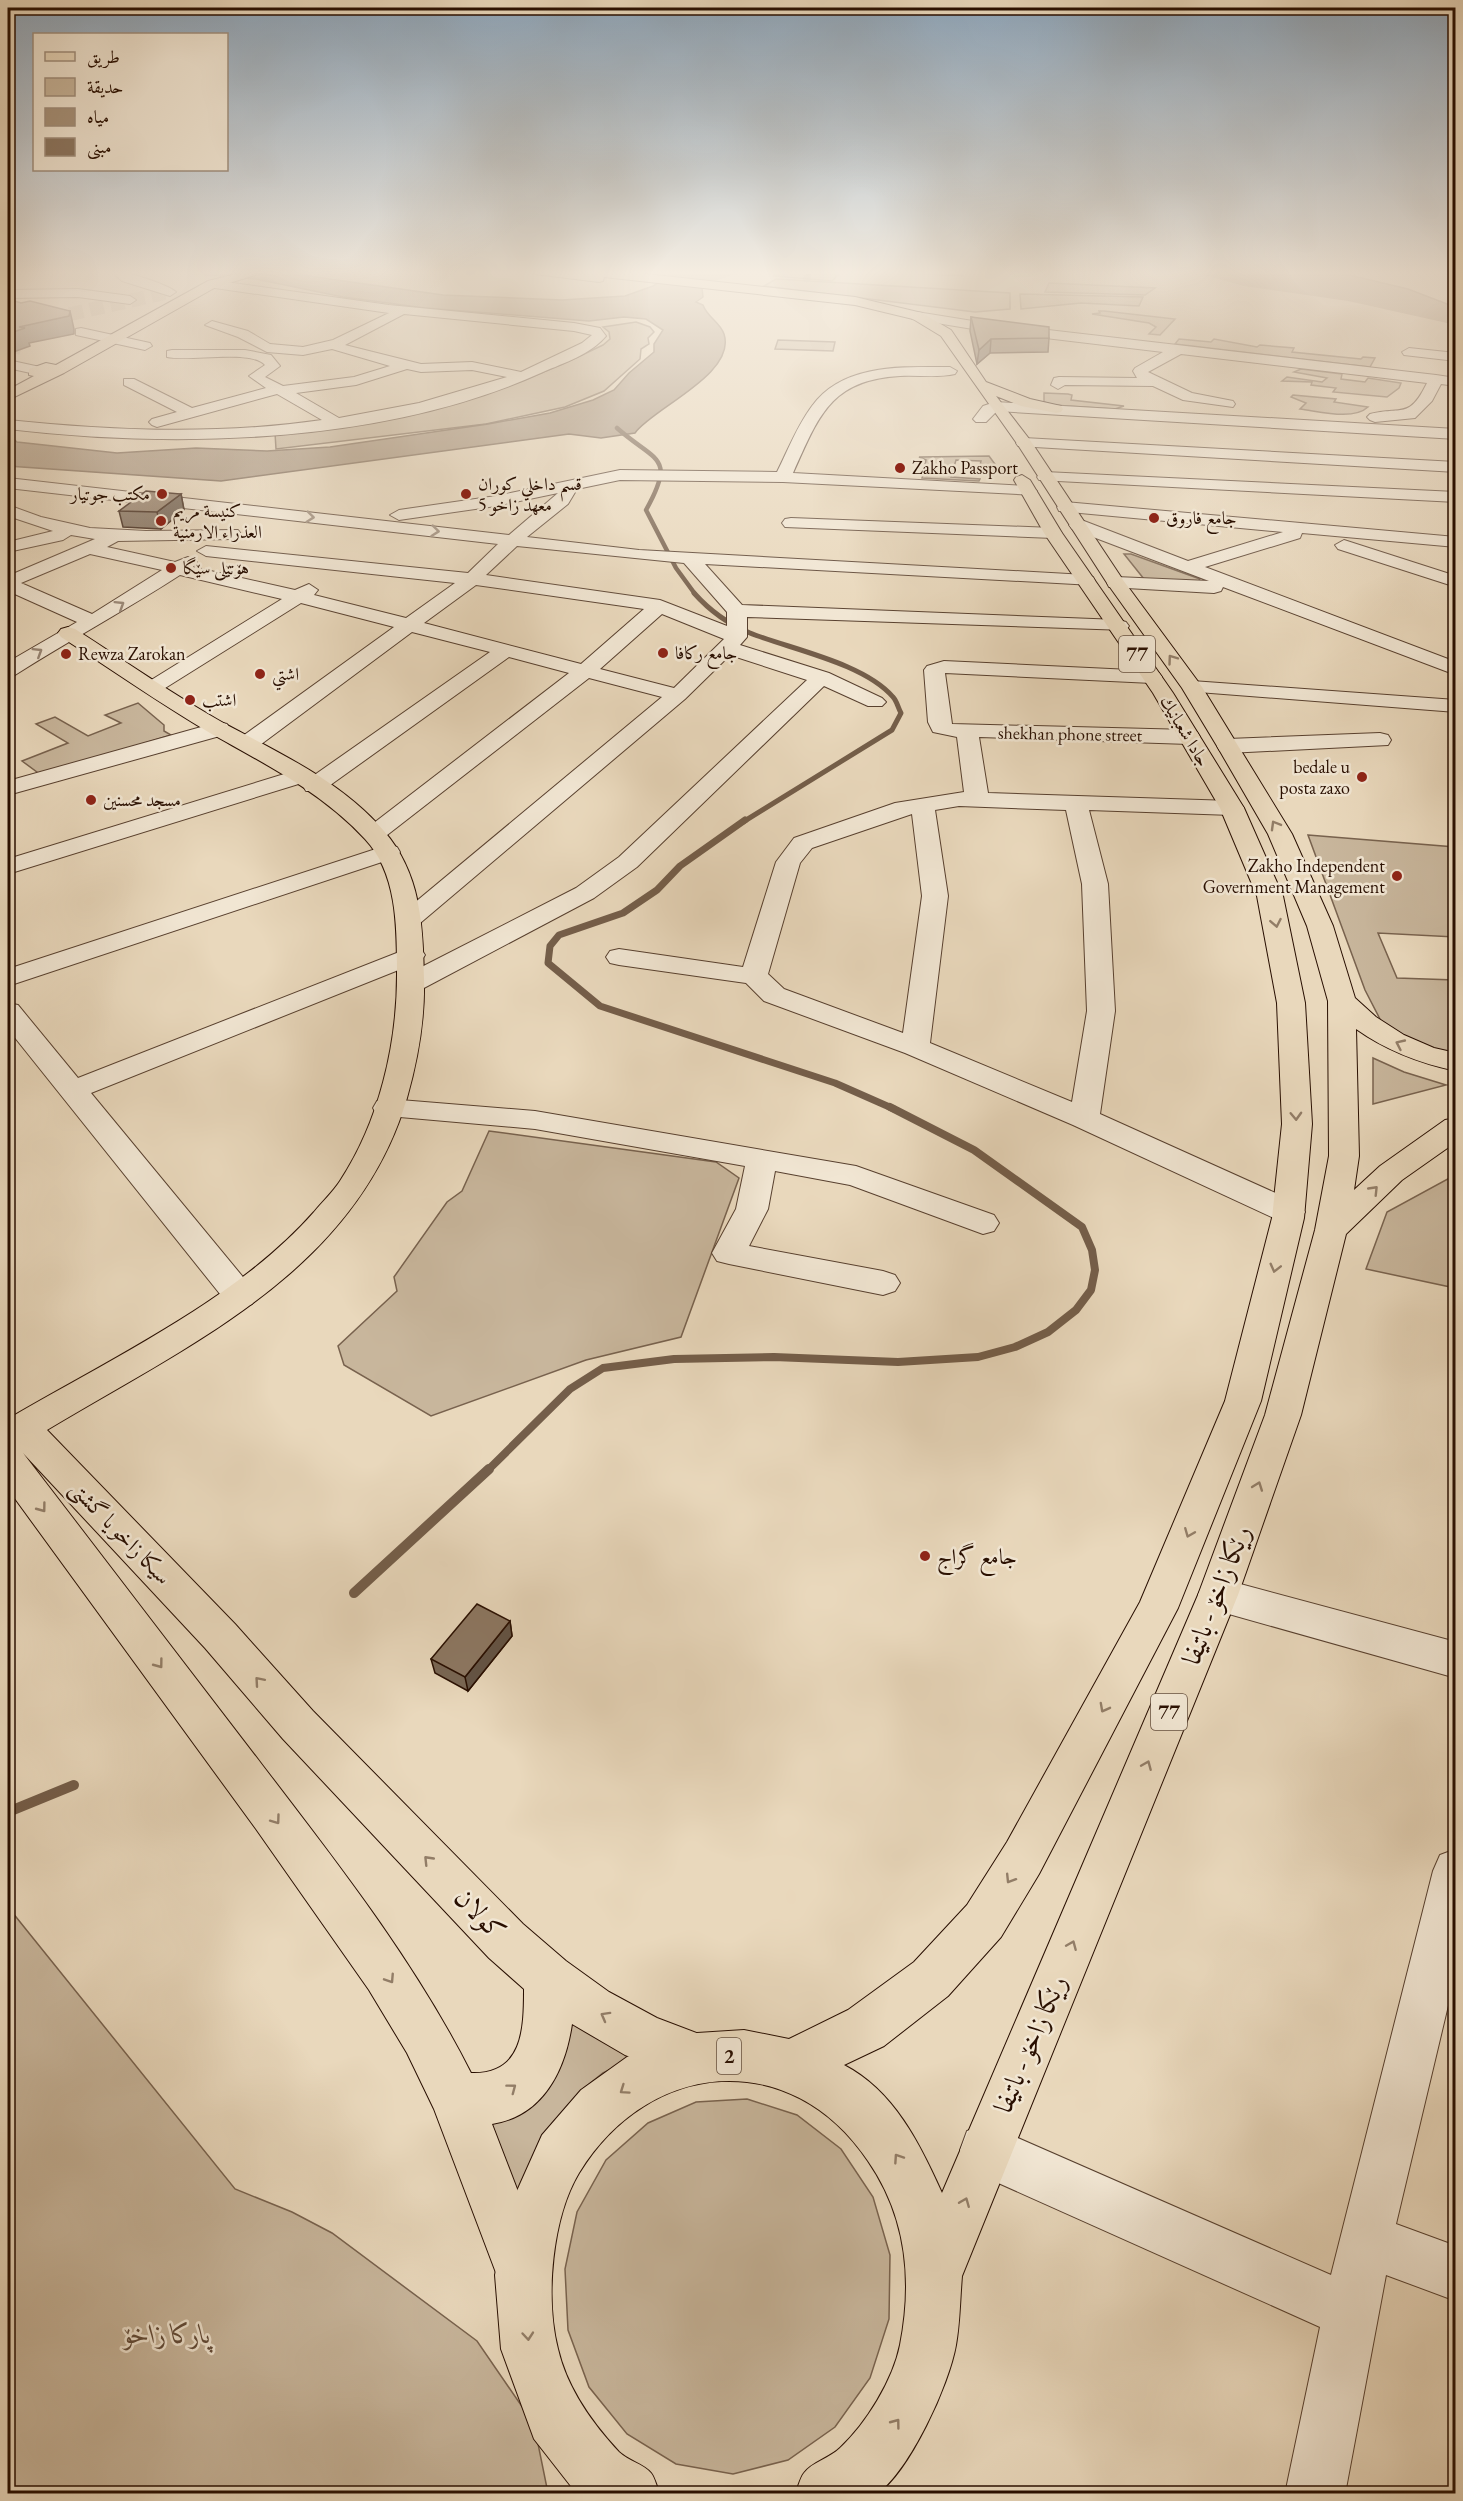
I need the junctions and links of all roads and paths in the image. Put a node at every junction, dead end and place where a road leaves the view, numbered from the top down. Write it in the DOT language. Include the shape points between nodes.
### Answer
graph roads {
  1 [pos="22,387"];
  2 [pos="138,387"];
  3 [pos="275,387"];
  4 [pos="308,387"];
  5 [pos="494,387"];
  6 [pos="841,387"];
  7 [pos="966,387"];
  8 [pos="982,387"];
  9 [pos="985,387"];
  10 [pos="1164,387"];
  11 [pos="1433,387"];
  12 [pos="281,390"];
  13 [pos="1182,394"];
  14 [pos="8,396"];
  15 [pos="1115,407"];
  16 [pos="1056,409"];
  17 [pos="191,413"];
  18 [pos="993,414"];
  19 [pos="1155,416"];
  20 [pos="334,422"];
  21 [pos="143,424"];
  22 [pos="8,425"];
  23 [pos="61,431"];
  24 [pos="1425,432"];
  25 [pos="1455,434"];
  26 [pos="130,435"];
  27 [pos="1024,443"];
  28 [pos="1356,461"];
  29 [pos="1011,465"];
  30 [pos="1448,467"];
  31 [pos="783,477"];
  32 [pos="16,484"];
  33 [pos="1037,484"];
  34 [pos="571,485"];
  35 [pos="1366,493"];
  36 [pos="8,498"];
  37 [pos="1454,498"];
  38 [pos="1065,507"];
  39 [pos="8,510"];
  40 [pos="1102,510"];
  41 [pos="263,512"];
  42 [pos="1316,512"];
  43 [pos="356,521"];
  44 [pos="791,523"];
  45 [pos="1078,525"];
  46 [pos="393,526"];
  47 [pos="1303,530"];
  48 [pos="66,531"];
  49 [pos="1053,533"];
  50 [pos="232,534"];
  51 [pos="114,537"];
  52 [pos="513,540"];
  53 [pos="1455,542"];
  54 [pos="8,547"];
  55 [pos="89,548"];
  56 [pos="206,551"];
  57 [pos="691,558"];
  58 [pos="341,565"];
  59 [pos="1187,567"];
  60 [pos="176,569"];
  61 [pos="1084,578"];
  62 [pos="471,579"];
  63 [pos="1455,582"];
  64 [pos="8,583"];
  65 [pos="1116,583"];
  66 [pos="1243,588"];
  67 [pos="300,597"];
  68 [pos="660,606"];
  69 [pos="1119,626"];
  70 [pos="81,627"];
  71 [pos="410,627"];
  72 [pos="736,629"];
  73 [pos="505,651"];
  74 [pos="1454,668"];
  75 [pos="8,671"];
  76 [pos="585,671"];
  77 [pos="1152,677"];
  78 [pos="821,678"];
  79 [pos="155,686"];
  80 [pos="1192,687"];
  81 [pos="678,694"];
  82 [pos="875,702"];
  83 [pos="1455,706"];
  84 [pos="219,729"];
  85 [pos="959,730"];
  86 [pos="1189,737"];
  87 [pos="1380,740"];
  88 [pos="248,743"];
  89 [pos="1228,746"];
  90 [pos="18,778"];
  91 [pos="308,781"];
  92 [pos="977,800"];
  93 [pos="1076,804"];
  94 [pos="923,805"];
  95 [pos="1232,808"];
  96 [pos="381,843"];
  97 [pos="8,867"];
  98 [pos="410,919"];
  99 [pos="411,955"];
  100 [pos="619,957"];
  101 [pos="754,976"];
  102 [pos="8,978"];
  103 [pos="412,984"];
  104 [pos="1341,999"];
  105 [pos="8,1011"];
  106 [pos="915,1047"];
  107 [pos="1455,1062"];
  108 [pos="70,1091"];
  109 [pos="388,1108"];
  110 [pos="1084,1118"];
  111 [pos="1455,1127"];
  112 [pos="762,1159"];
  113 [pos="1289,1212"];
  114 [pos="983,1223"];
  115 [pos="1331,1230"];
  116 [pos="883,1283"];
  117 [pos="240,1296"];
  118 [pos="12,1442"];
  119 [pos="1218,1595"];
  120 [pos="1455,1660"];
  121 [pos="298,1725"];
  122 [pos="1452,1900"];
  123 [pos="549,1978"];
  124 [pos="697,2058"];
  125 [pos="791,2065"];
  126 [pos="456,2098"];
  127 [pos="986,2150"];
  128 [pos="1365,2240"];
  129 [pos="1455,2274"];
  130 [pos="523,2275"];
  131 [pos="934,2276"];
  132 [pos="1351,2312"];
  133 [pos="846,2485"];
  134 [pos="610,2487"];
  135 [pos="1315,2493"];
  1 -- 14 [label="main road"];
  2 -- 17 [label="street"];
  3 -- 12 [label="street"];
  4 -- 12 [label="street"];
  5 -- 20 [label="street"];
  6 -- 31 [label="street" via="828,394 817,408"];
  7 -- 18 [label="main road, جادا شعبانيك / 77"];
  8 -- 18 [label="main road, جادا شعبانيك / 77"];
  9 -- 16 [label="main road" via="1026,403"];
  10 -- 13 [label="street"];
  11 -- 13 [label="street" via="1417,410 1396,417 1298,413"];
  12 -- 17 [label="street"];
  12 -- 20 [label="street"];
  13 -- 15 [label="street" via="1179,408 1169,410"];
  16 -- 18 [label="street"];
  16 -- 19 [label="street"];
  17 -- 21 [label="street"];
  18 -- 19 [label="street"];
  18 -- 27 [label="main road, جادا شعبانيك / 77"];
  19 -- 24 [label="street"];
  20 -- 26 [label="street" via="212,434"];
  21 -- 23 [label="street" via="91,418"];
  21 -- 26 [label="street"];
  22 -- 23 [label="street"];
  23 -- 26 [label="street"];
  24 -- 25 [label="street"];
  24 -- 30 [label="street"];
  27 -- 28 [label="street"];
  27 -- 33 [label="main road, جادا شعبانيك / 77"];
  28 -- 30 [label="street"];
  28 -- 35 [label="street"];
  29 -- 33 [label="main road, جادا شعبانيك / 77"];
  30 -- 37 [label="street"];
  31 -- 33 [label="street"];
  31 -- 34 [label="street" via="620,475"];
  32 -- 36 [label="street"];
  32 -- 41 [label="street"];
  33 -- 35 [label="street"];
  33 -- 38 [label="main road, جادا شعبانيك / 77"];
  33 -- 49 [label="main road, جادا شعبانيك / 77"];
  34 -- 43 [label="street" via="496,501"];
  34 -- 52 [label="street" via="562,500"];
  35 -- 37 [label="street"];
  38 -- 40 [label="street"];
  38 -- 45 [label="main road, جادا شعبانيك / 77"];
  39 -- 48 [label="street"];
  40 -- 42 [label="street" via="1108,502 1117,500"];
  40 -- 47 [label="street"];
  41 -- 43 [label="street, one-way"];
  41 -- 50 [label="street"];
  43 -- 46 [label="street"];
  44 -- 49 [label="street"];
  45 -- 59 [label="street"];
  45 -- 65 [label="main road, جادا شعبانيك / 77"];
  46 -- 52 [label="street, one-way"];
  46 -- 58 [label="street"];
  47 -- 53 [label="street"];
  47 -- 59 [label="street"];
  47 -- 63 [label="street"];
  48 -- 51 [label="street"];
  48 -- 54 [label="street"];
  49 -- 61 [label="main road, جادا شعبانيك / 77"];
  50 -- 51 [label="street"];
  50 -- 56 [label="street"];
  51 -- 55 [label="street"];
  52 -- 57 [label="street"];
  52 -- 62 [label="street"];
  55 -- 60 [label="street"];
  55 -- 64 [label="street"];
  56 -- 58 [label="street"];
  56 -- 60 [label="street"];
  57 -- 61 [label="street"];
  57 -- 72 [label="street"];
  58 -- 62 [label="street"];
  58 -- 67 [label="street"];
  59 -- 66 [label="street"];
  60 -- 67 [label="street"];
  70 -- 60 [label="street, one-way"];
  61 -- 69 [label="main road, جادا شعبانيك / 77"];
  62 -- 68 [label="street"];
  62 -- 71 [label="street"];
  64 -- 70 [label="street"];
  65 -- 66 [label="street"];
  80 -- 65 [label="main road, جادا شعبانيك / 77, one-way"];
  66 -- 74 [label="street"];
  67 -- 71 [label="street"];
  67 -- 79 [label="street"];
  68 -- 72 [label="street"];
  68 -- 76 [label="street"];
  69 -- 72 [label="street"];
  69 -- 77 [label="main road, جادا شعبانيك / 77"];
  75 -- 70 [label="street, one-way"];
  70 -- 79 [label="main road"];
  71 -- 73 [label="street"];
  71 -- 88 [label="street"];
  72 -- 78 [label="street"];
  72 -- 81 [label="street"];
  73 -- 76 [label="street"];
  73 -- 91 [label="street"];
  76 -- 81 [label="street"];
  76 -- 96 [label="street"];
  77 -- 85 [label="street" via="939,668 934,670 939,722 941,727"];
  77 -- 86 [label="main road, جادا شعبانيك / 77"];
  78 -- 82 [label="street"];
  78 -- 103 [label="street" via="628,862 585,893"];
  79 -- 84 [label="main road"];
  80 -- 83 [label="street"];
  80 -- 89 [label="main road, جادا شعبانيك / 77"];
  81 -- 98 [label="street"];
  84 -- 88 [label="main road"];
  84 -- 90 [label="street"];
  85 -- 86 [label="street, shekhan phone street"];
  85 -- 92 [label="street"];
  86 -- 95 [label="main road, جادا شعبانيك / 77"];
  87 -- 89 [label="street"];
  88 -- 91 [label="main road"];
  104 -- 89 [label="main road, جادا شعبانيك / 77, one-way" via="1320,926 1285,844"];
  91 -- 96 [label="main road" via="345,807"];
  91 -- 97 [label="street"];
  92 -- 93 [label="street"];
  92 -- 94 [label="street"];
  93 -- 95 [label="street"];
  93 -- 110 [label="street" via="1095,884 1101,1011"];
  94 -- 101 [label="street" via="903,808 803,843 788,862"];
  94 -- 106 [label="street" via="935,896"];
  95 -- 113 [label="main road, جادا شعبانيك / 77, one-way" via="1270,896 1291,1003 1297,1124"];
  96 -- 98 [label="main road"];
  96 -- 102 [label="street"];
  98 -- 99 [label="main road"];
  99 -- 103 [label="main road"];
  99 -- 108 [label="street"];
  100 -- 101 [label="street"];
  101 -- 106 [label="street" via="774,995"];
  103 -- 109 [label="main road" via="406,1043"];
  107 -- 104 [label="main road, one-way" via="1383,1036 1358,1019"];
  104 -- 115 [label="main road, رێکا زاخۆ - باتیفا / 77" via="1344,1156"];
  105 -- 108 [label="street"];
  106 -- 110 [label="street"];
  108 -- 117 [label="street"];
  109 -- 112 [label="street" via="535,1120"];
  109 -- 117 [label="main road" via="369,1161 331,1216 305,1243"];
  110 -- 113 [label="street"];
  115 -- 111 [label="main road, one-way" via="1391,1173"];
  112 -- 114 [label="street" via="856,1176"];
  112 -- 116 [label="street" via="752,1209 729,1253"];
  113 -- 125 [label="main road, رێکا زاخۆ - باتیفا / 77, one-way" via="1243,1401 1173,1573 1158,1608 1023,1858 984,1921 932,1979 866,2028"];
  119 -- 115 [label="main road, رێکا زاخۆ - باتیفا / 77, one-way" via="1283,1415"];
  117 -- 118 [label="main road"];
  121 -- 118 [label="main road, سیکا زاخو یا گشتى, one-way" via="220,1636"];
  118 -- 126 [label="main road, one-way" via="386,1973 425,2035"];
  119 -- 120 [label="street"];
  127 -- 119 [label="main road, رێکا زاخۆ - باتیفا / 77, one-way"];
  123 -- 121 [label="main road, كولان, one-way" via="506,1941"];
  122 -- 128 [label="street"];
  124 -- 123 [label="main road, كولان, one-way" via="643,2037 592,2009"];
  126 -- 123 [label="main road, one-way" via="477,2100 506,2094 527,2076 542,2048 548,2022"];
  124 -- 125 [label="main road, 2" via="744,2055"];
  124 -- 130 [label="main road, 2, one-way" via="645,2075 598,2108 561,2154 535,2211"];
  131 -- 125 [label="main road, 2, one-way" via="925,2218 903,2166 873,2122 835,2088"];
  126 -- 130 [label="main road"];
  131 -- 127 [label="main road, رێکا زاخۆ - باتیفا / 77, one-way"];
  127 -- 132 [label="street"];
  128 -- 129 [label="street"];
  128 -- 132 [label="street"];
  130 -- 134 [label="main road, 2, one-way" via="529,2349 555,2418"];
  133 -- 131 [label="main road, 2, one-way" via="904,2413 928,2346"];
  132 -- 135 [label="street"];
}
